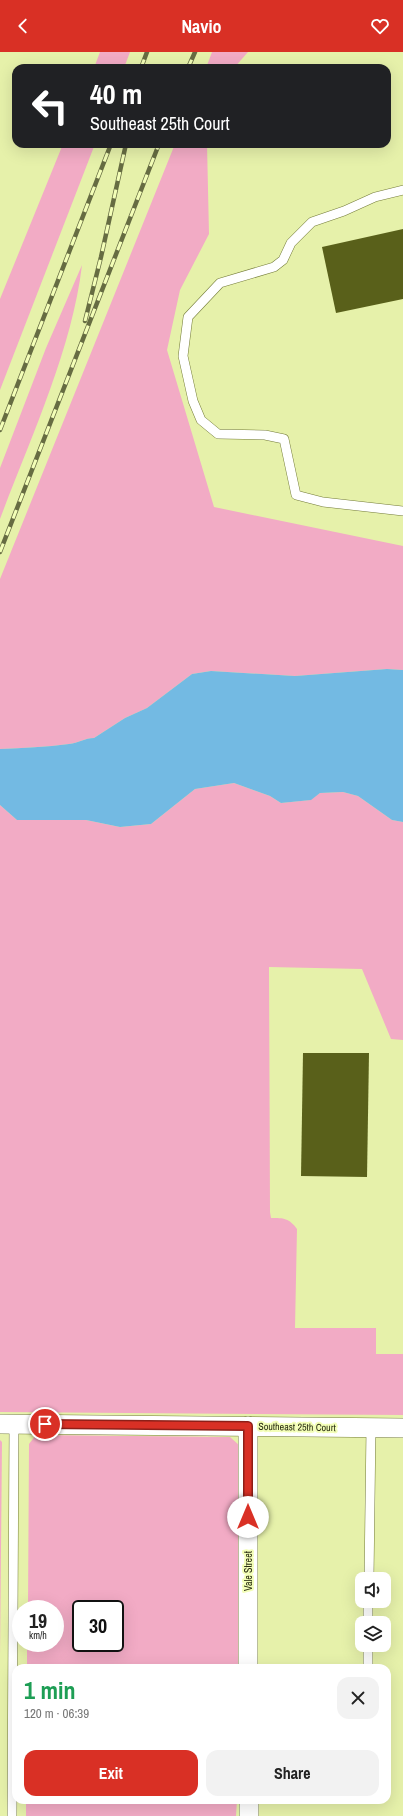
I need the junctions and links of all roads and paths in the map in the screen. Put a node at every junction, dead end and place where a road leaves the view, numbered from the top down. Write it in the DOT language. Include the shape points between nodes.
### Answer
graph roads {
  1 [pos="403,190"];
  2 [pos="403,511"];
  3 [pos="7,1424"];
  4 [pos="248,1426"];
  5 [pos="371,1427"];
  6 [pos="403,1428"];
  7 [pos="369,1572"];
  8 [pos="368,1652"];
  9 [pos="248,1664"];
  10 [pos="368,1664"];
  11 [pos="249,1804"];
  12 [pos="12,1816"];
  13 [pos="249,1816"];
  1 -- 2 [label="lane" via="375,197 312,222 292,243 283,260 274,267 220,283 188,317 183,356 193,401 202,420 218,434 265,435 284,439 296,495 323,502"];
  3 -- 4 [label="street, Southeast 25th Court"];
  3 -- 12 [label="lane"];
  4 -- 5 [label="street, Southeast 25th Court"];
  4 -- 9 [label="street, Vale Street"];
  5 -- 6 [label="street, Southeast 25th Court"];
  5 -- 7 [label="lane"];
  8 -- 10 [label="lane"];
  11 -- 13 [label="street"];
}
